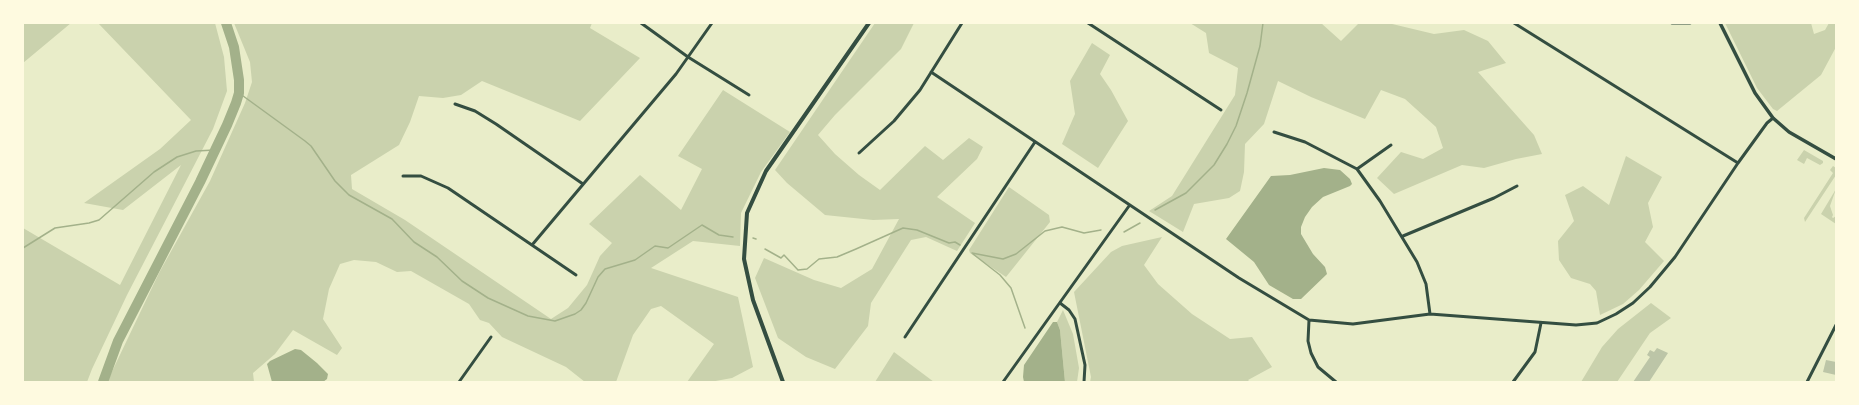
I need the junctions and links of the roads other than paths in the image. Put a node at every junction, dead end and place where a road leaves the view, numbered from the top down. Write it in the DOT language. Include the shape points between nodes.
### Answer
graph roads {
  1 [pos="641,23"];
  2 [pos="712,23"];
  3 [pos="869,23"];
  4 [pos="962,23"];
  5 [pos="1088,23"];
  6 [pos="1514,23"];
  7 [pos="1672,23"];
  8 [pos="1690,23"];
  9 [pos="1720,23"];
  10 [pos="688,57"];
  11 [pos="931,72"];
  12 [pos="749,95"];
  13 [pos="455,104"];
  14 [pos="1221,110"];
  15 [pos="1773,118"];
  16 [pos="1274,132"];
  17 [pos="1035,142"];
  18 [pos="1391,145"];
  19 [pos="859,152"];
  20 [pos="1836,159"];
  21 [pos="1738,163"];
  22 [pos="1357,169"];
  23 [pos="403,176"];
  24 [pos="583,184"];
  25 [pos="1517,186"];
  26 [pos="1129,206"];
  27 [pos="1403,236"];
  28 [pos="532,245"];
  29 [pos="576,275"];
  30 [pos="1060,303"];
  31 [pos="1430,314"];
  32 [pos="1309,320"];
  33 [pos="1541,323"];
  34 [pos="1836,325"];
  35 [pos="491,337"];
  36 [pos="905,337"];
  37 [pos="459,382"];
  38 [pos="783,382"];
  39 [pos="1003,382"];
  40 [pos="1084,382"];
  41 [pos="1336,382"];
  42 [pos="1513,382"];
  43 [pos="1807,382"];
  1 -- 10 [label="street"];
  2 -- 10 [label="street"];
  3 -- 38 [label="main road" via="766,171 747,214 744,259 753,300"];
  4 -- 11 [label="street"];
  5 -- 14 [label="street"];
  6 -- 21 [label="street"];
  7 -- 8 [label="street"];
  9 -- 15 [label="street" via="1755,92"];
  10 -- 12 [label="street"];
  10 -- 24 [label="street"];
  11 -- 17 [label="street"];
  11 -- 19 [label="street" via="920,90 894,121"];
  13 -- 24 [label="street" via="475,111 496,124"];
  15 -- 20 [label="street" via="1789,132"];
  15 -- 21 [label="street" via="1767,122"];
  16 -- 22 [label="street" via="1305,142"];
  17 -- 26 [label="street"];
  17 -- 36 [label="street"];
  18 -- 22 [label="street"];
  21 -- 33 [label="street" via="1675,257 1633,303 1597,322 1576,326"];
  22 -- 27 [label="street"];
  23 -- 28 [label="street" via="422,176 448,188"];
  24 -- 28 [label="street"];
  25 -- 27 [label="street"];
  26 -- 30 [label="street"];
  26 -- 32 [label="street"];
  27 -- 31 [label="street" via="1424,277"];
  28 -- 29 [label="street"];
  30 -- 39 [label="street"];
  30 -- 40 [label="street" via="1075,319 1085,365"];
  31 -- 32 [label="street" via="1353,324"];
  31 -- 33 [label="street"];
  32 -- 41 [label="street" via="1308,341 1311,353 1318,367"];
  33 -- 42 [label="street" via="1535,352"];
  34 -- 43 [label="street"];
  35 -- 37 [label="street"];
}
